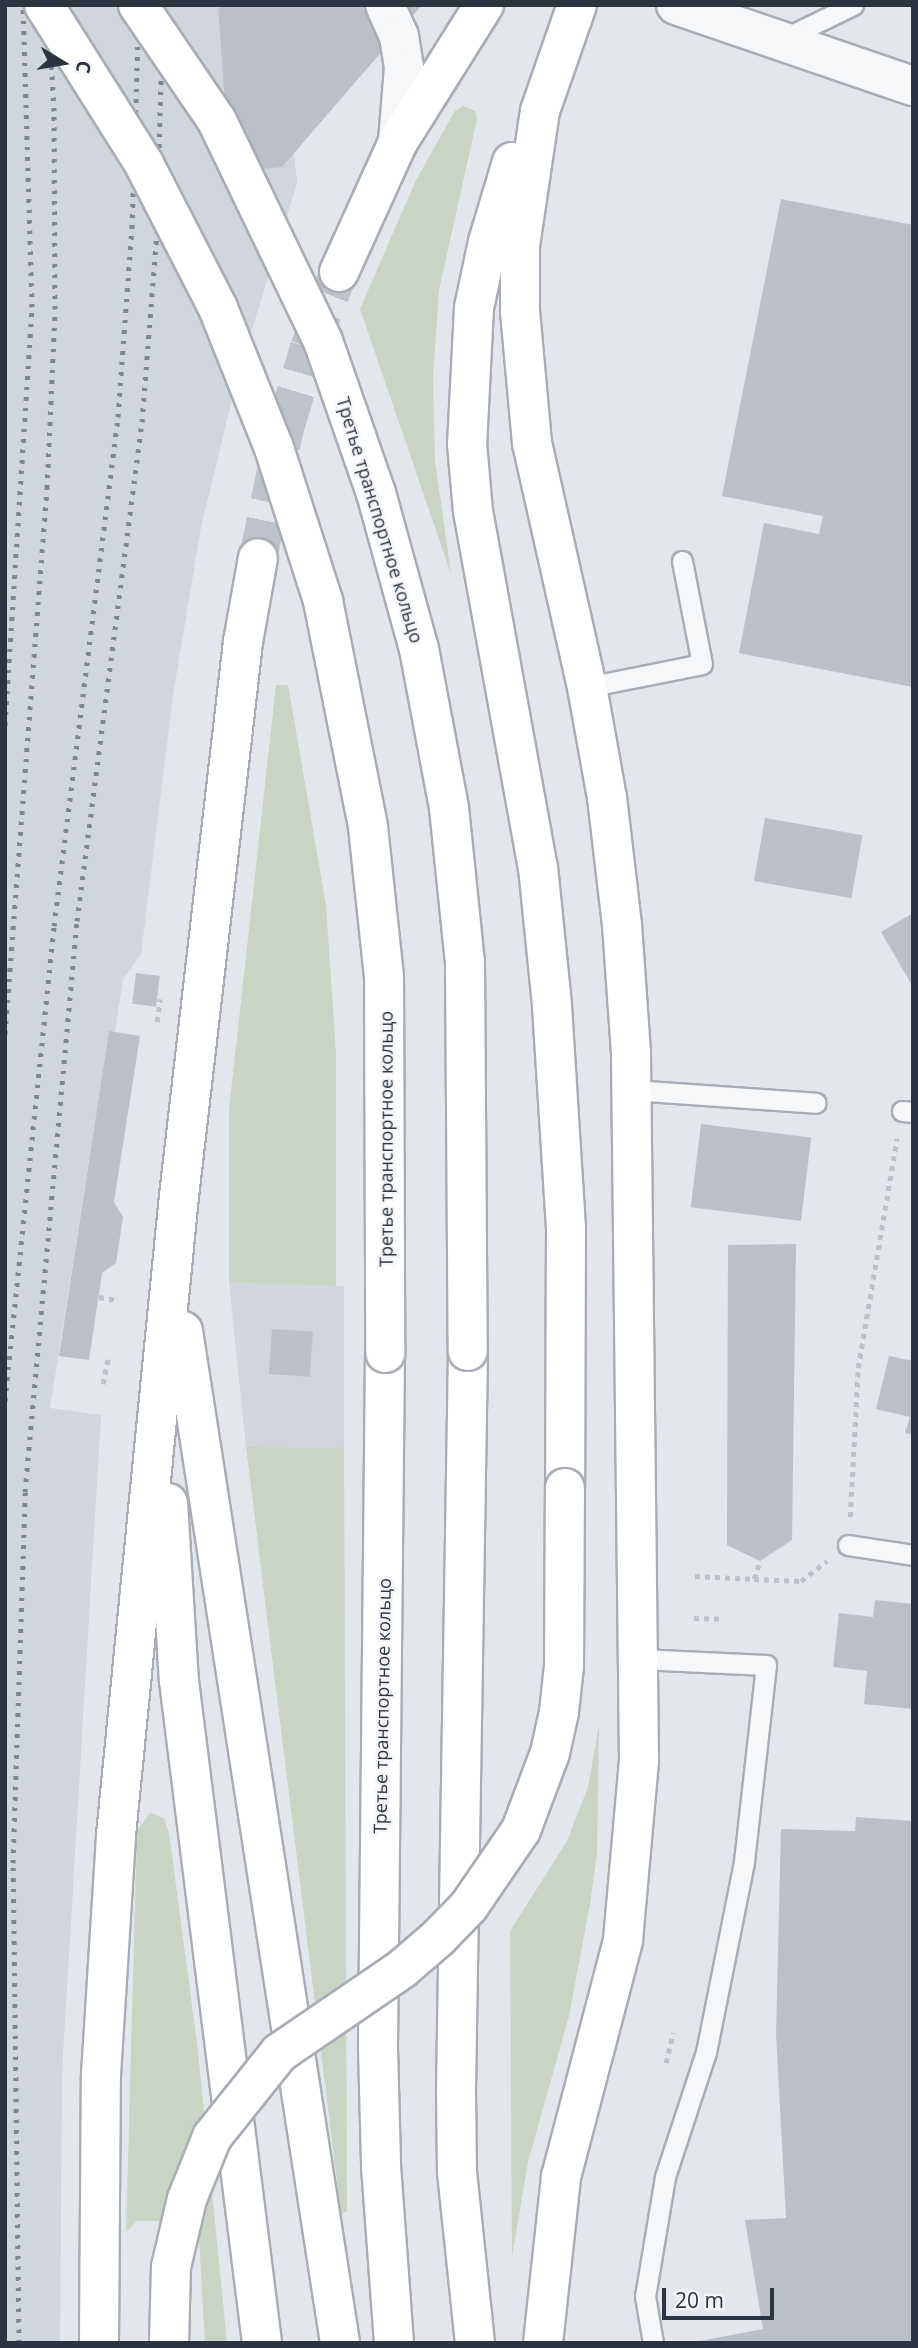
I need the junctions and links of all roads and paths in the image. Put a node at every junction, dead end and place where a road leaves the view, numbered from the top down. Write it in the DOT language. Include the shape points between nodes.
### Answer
graph roads {
  1 [pos="44,5"];
  2 [pos="138,5"];
  3 [pos="385,5"];
  4 [pos="484,5"];
  5 [pos="576,5"];
  6 [pos="676,5"];
  7 [pos="853,5"];
  8 [pos="780,40"];
  9 [pos="913,86"];
  10 [pos="398,142"];
  11 [pos="339,272"];
  12 [pos="258,558"];
  13 [pos="682,561"];
  14 [pos="587,687"];
  15 [pos="161,995"];
  16 [pos="157,1022"];
  17 [pos="632,1090"];
  18 [pos="816,1103"];
  19 [pos="907,1112"];
  20 [pos="179,1196"];
  21 [pos="99,1297"];
  22 [pos="116,1300"];
  23 [pos="168,1315"];
  24 [pos="108,1359"];
  25 [pos="103,1384"];
  26 [pos="848,1545"];
  27 [pos="913,1555"];
  28 [pos="760,1561"];
  29 [pos="695,1576"];
  30 [pos="754,1579"];
  31 [pos="694,1618"];
  32 [pos="719,1619"];
  33 [pos="639,1659"];
  34 [pos="673,2033"];
  35 [pos="666,2063"];
  36 [pos="99,2343"];
  37 [pos="169,2343"];
  38 [pos="262,2343"];
  39 [pos="340,2343"];
  40 [pos="394,2343"];
  41 [pos="475,2343"];
  42 [pos="543,2343"];
  43 [pos="653,2343"];
  1 -- 40 [label="main road, Третье транспортное кольцо, bridge" via="143,162 218,308 270,437 323,601 366,814 384,977 386,1353 378,2048"];
  2 -- 41 [label="main road, Третье транспортное кольцо, bridge" via="217,121 323,341 376,493 419,649 449,808 464,962 468,1351 457,2172"];
  3 -- 10 [label="street" via="404,67"];
  4 -- 10 [label="main road"];
  5 -- 14 [label="main road" via="549,77 532,151 520,246 520,312 532,443"];
  5 -- 37 [label="main road, bridge" via="530,111 488,242 474,308 468,389 473,512 536,853 552,1006 566,1228 564,1666 559,1712 550,1753 521,1830 470,1906 402,1969 279,2053 212,2137 187,2199 171,2267"];
  6 -- 8 [label="street"];
  7 -- 8 [label="lane"];
  8 -- 9 [label="street"];
  10 -- 11 [label="main road"];
  12 -- 20 [label="main road" via="243,642"];
  13 -- 14 [label="lane" via="702,664"];
  14 -- 17 [label="main road" via="620,913"];
  15 -- 16 [label="path"];
  17 -- 18 [label="lane"];
  17 -- 33 [label="main road"];
  19 -- 26 [label="path" via="858,1367"];
  20 -- 23 [label="main road"];
  20 -- 39 [label="main road" via="180,1309 188,1384"];
  21 -- 22 [label="path"];
  23 -- 36 [label="main road" via="110,1914 98,2170"];
  23 -- 38 [label="main road" via="166,1451 179,1681"];
  24 -- 25 [label="path"];
  26 -- 27 [label="lane"];
  26 -- 30 [label="path" via="801,1581"];
  28 -- 30 [label="path"];
  29 -- 30 [label="path"];
  31 -- 32 [label="path"];
  33 -- 42 [label="main road" via="639,1761 629,1904 617,1975 561,2176"];
  33 -- 43 [label="lane" via="766,1665 744,1862 706,2052 665,2177 645,2296"];
  34 -- 35 [label="path"];
}
